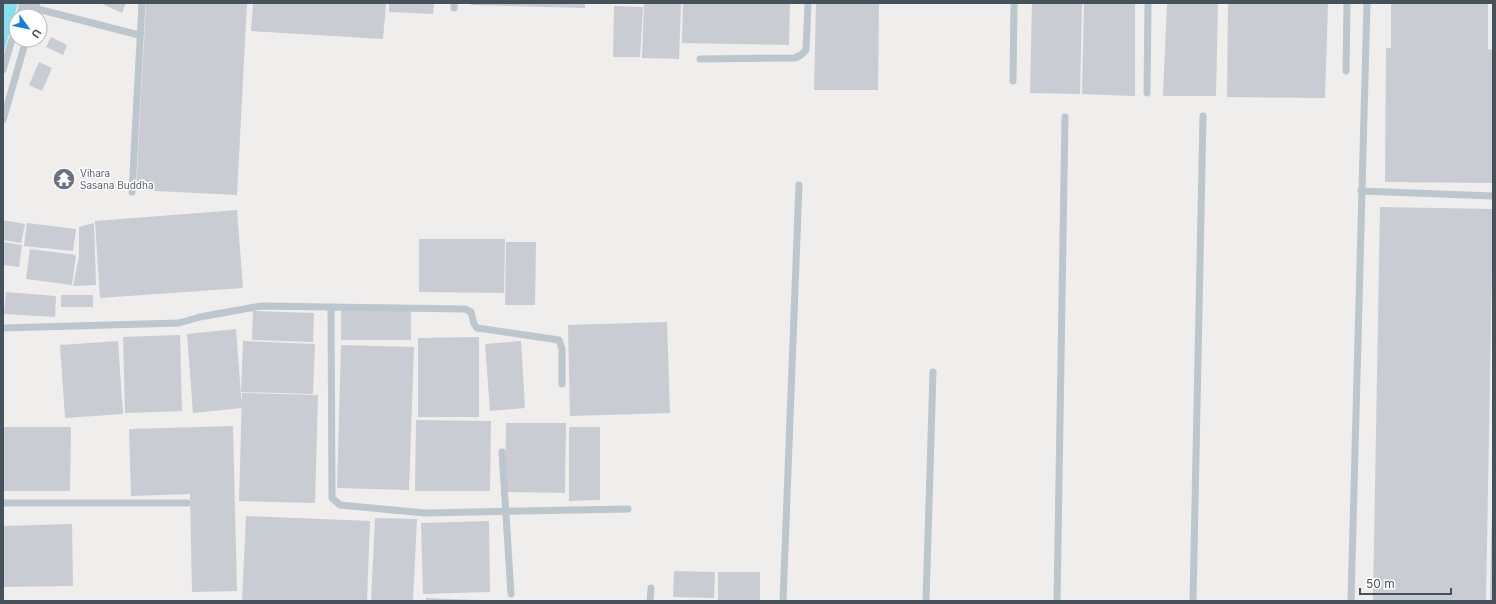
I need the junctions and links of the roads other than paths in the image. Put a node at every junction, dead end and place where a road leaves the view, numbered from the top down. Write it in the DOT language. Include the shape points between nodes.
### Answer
graph roads {
  1 [pos="142,3"];
  2 [pos="808,3"];
  3 [pos="1014,3"];
  4 [pos="1148,3"];
  5 [pos="1347,3"];
  6 [pos="1367,3"];
  7 [pos="23,4"];
  8 [pos="33,8"];
  9 [pos="48,12"];
  10 [pos="139,35"];
  11 [pos="10,48"];
  12 [pos="24,48"];
  13 [pos="700,59"];
  14 [pos="3,70"];
  15 [pos="1346,71"];
  16 [pos="1013,81"];
  17 [pos="1147,93"];
  18 [pos="1203,116"];
  19 [pos="1065,118"];
  20 [pos="3,120"];
  21 [pos="798,185"];
  22 [pos="1360,191"];
  23 [pos="132,192"];
  24 [pos="1493,196"];
  25 [pos="331,307"];
  26 [pos="3,328"];
  27 [pos="933,372"];
  28 [pos="562,384"];
  29 [pos="502,452"];
  30 [pos="3,503"];
  31 [pos="187,503"];
  32 [pos="628,509"];
  33 [pos="506,512"];
  34 [pos="651,588"];
  35 [pos="512,594"];
  36 [pos="650,601"];
  37 [pos="783,601"];
  38 [pos="926,601"];
  39 [pos="1057,601"];
  40 [pos="1193,601"];
  41 [pos="1351,601"];
  1 -- 10 [label="lane"];
  2 -- 13 [label="lane" via="806,50 801,56"];
  3 -- 16 [label="lane"];
  4 -- 17 [label="lane"];
  5 -- 15 [label="lane"];
  6 -- 22 [label="lane"];
  7 -- 8 [label="lane"];
  9 -- 10 [label="lane"];
  10 -- 23 [label="lane"];
  11 -- 14 [label="lane"];
  12 -- 20 [label="lane"];
  18 -- 40 [label="lane"];
  19 -- 39 [label="lane"];
  21 -- 37 [label="lane"];
  22 -- 24 [label="lane"];
  22 -- 41 [label="lane"];
  25 -- 26 [label="lane" via="261,306 179,323"];
  25 -- 28 [label="lane" via="465,309 471,312 477,328 559,340 562,349"];
  25 -- 33 [label="lane" via="332,498 340,505 425,513"];
  27 -- 38 [label="lane"];
  29 -- 33 [label="lane"];
  30 -- 31 [label="lane"];
  32 -- 33 [label="lane"];
  33 -- 35 [label="lane"];
  34 -- 36 [label="lane"];
}
